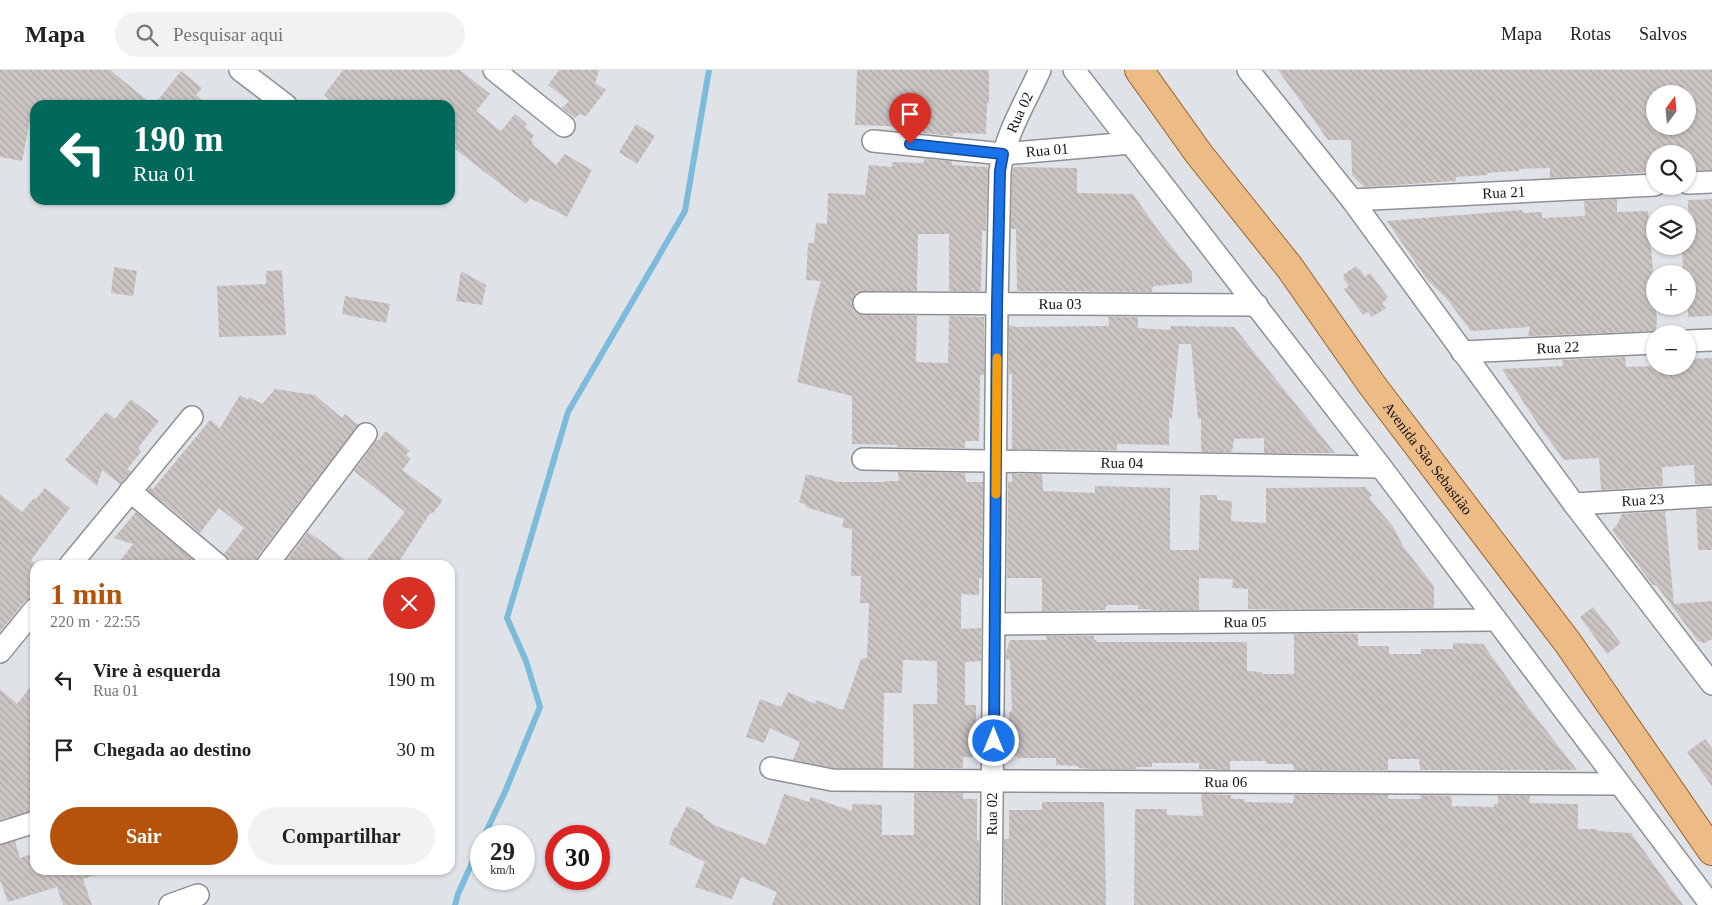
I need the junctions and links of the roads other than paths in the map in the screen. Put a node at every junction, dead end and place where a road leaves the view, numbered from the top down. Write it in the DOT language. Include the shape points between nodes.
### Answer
graph roads {
  1 [pos="240,70"];
  2 [pos="494,70"];
  3 [pos="1040,70"];
  4 [pos="1074,70"];
  5 [pos="1138,70"];
  6 [pos="1248,70"];
  7 [pos="279,100"];
  8 [pos="564,126"];
  9 [pos="873,141"];
  10 [pos="1131,144"];
  11 [pos="1003,154"];
  12 [pos="1712,182"];
  13 [pos="1696,183"];
  14 [pos="1646,184"];
  15 [pos="1352,200"];
  16 [pos="864,303"];
  17 [pos="997,305"];
  18 [pos="1257,305"];
  19 [pos="1712,340"];
  20 [pos="1696,341"];
  21 [pos="1646,343"];
  22 [pos="1462,352"];
  23 [pos="192,417"];
  24 [pos="366,434"];
  25 [pos="863,459"];
  26 [pos="996,461"];
  27 [pos="1381,467"];
  28 [pos="130,491"];
  29 [pos="1712,496"];
  30 [pos="1574,504"];
  31 [pos="74,560"];
  32 [pos="212,560"];
  33 [pos="271,560"];
  34 [pos="30,615"];
  35 [pos="1496,620"];
  36 [pos="995,624"];
  37 [pos="0,652"];
  38 [pos="1702,654"];
  39 [pos="1712,684"];
  40 [pos="771,768"];
  41 [pos="994,780"];
  42 [pos="1619,784"];
  43 [pos="30,824"];
  44 [pos="0,833"];
  45 [pos="1712,851"];
  46 [pos="198,896"];
  47 [pos="170,905"];
  48 [pos="991,905"];
  49 [pos="1711,905"];
  1 -- 7 [label="street"];
  2 -- 8 [label="street"];
  3 -- 11 [label="street, Rua 02"];
  4 -- 10 [label="street"];
  5 -- 45 [label="main road, Avenida São Sebastião" via="1199,154 1290,268 1372,385 1562,635"];
  6 -- 15 [label="street"];
  9 -- 11 [label="street, Rua 01"];
  10 -- 11 [label="street, Rua 01"];
  10 -- 18 [label="street"];
  11 -- 17 [label="street, Rua 02"];
  12 -- 13 [label="street"];
  14 -- 15 [label="street, Rua 21"];
  15 -- 22 [label="street"];
  16 -- 17 [label="street, Rua 03"];
  17 -- 18 [label="street, Rua 03"];
  17 -- 26 [label="street, Rua 02"];
  18 -- 27 [label="street"];
  19 -- 20 [label="street"];
  21 -- 22 [label="street, Rua 22"];
  22 -- 30 [label="street"];
  23 -- 28 [label="street"];
  24 -- 33 [label="street"];
  25 -- 26 [label="street, Rua 04"];
  26 -- 27 [label="street, Rua 04"];
  26 -- 36 [label="street, Rua 02"];
  27 -- 35 [label="street"];
  28 -- 31 [label="street"];
  28 -- 32 [label="street"];
  29 -- 30 [label="street, Rua 23"];
  30 -- 38 [label="street"];
  34 -- 37 [label="street"];
  35 -- 36 [label="street, Rua 05"];
  35 -- 42 [label="street"];
  36 -- 41 [label="street, Rua 02"];
  38 -- 39 [label="street"];
  40 -- 41 [label="street, Rua 06" via="832,780"];
  41 -- 42 [label="street, Rua 06"];
  41 -- 48 [label="street, Rua 02"];
  42 -- 49 [label="street"];
  43 -- 44 [label="street"];
  46 -- 47 [label="street"];
}
